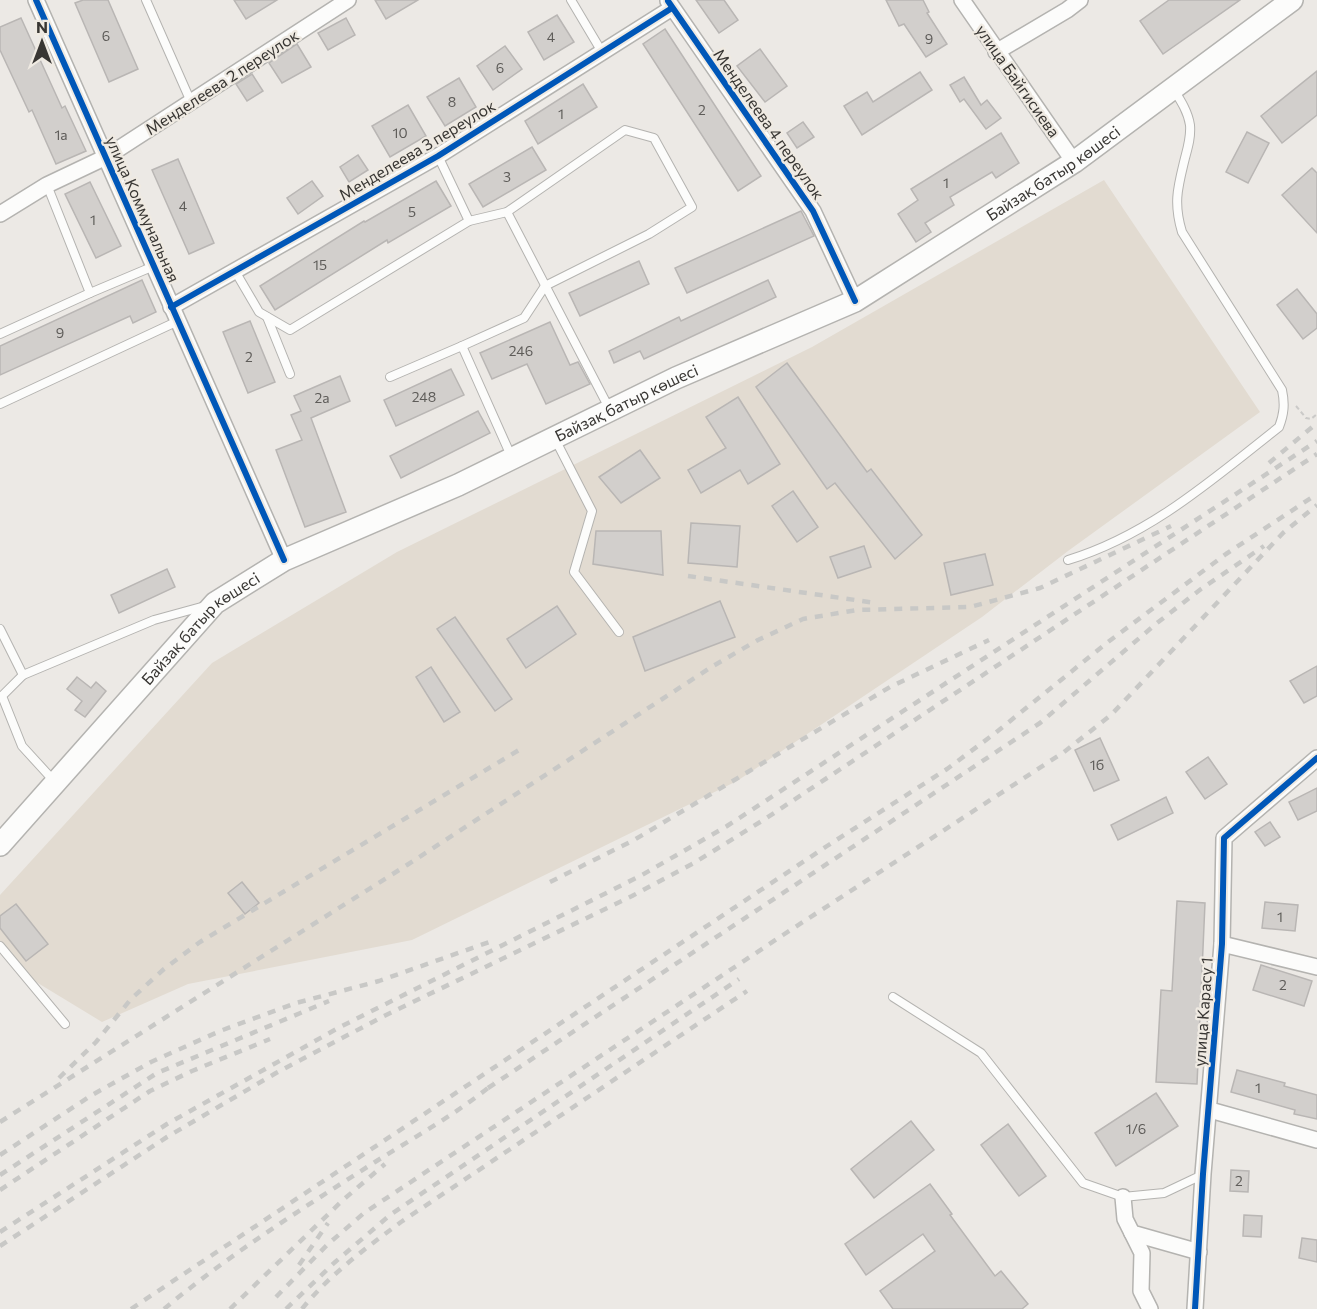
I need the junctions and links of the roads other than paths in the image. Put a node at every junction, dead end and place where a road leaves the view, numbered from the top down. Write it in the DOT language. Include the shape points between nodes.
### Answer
graph roads {
  1 [pos="36,0"];
  2 [pos="146,0"];
  3 [pos="348,0"];
  4 [pos="571,0"];
  5 [pos="962,0"];
  6 [pos="1080,0"];
  7 [pos="1292,0"];
  8 [pos="670,4"];
  9 [pos="602,52"];
  10 [pos="996,52"];
  11 [pos="1173,89"];
  12 [pos="190,102"];
  13 [pos="438,156"];
  14 [pos="106,157"];
  15 [pos="1074,162"];
  16 [pos="47,184"];
  17 [pos="507,212"];
  18 [pos="0,214"];
  19 [pos="469,221"];
  20 [pos="153,266"];
  21 [pos="235,271"];
  22 [pos="545,286"];
  23 [pos="90,293"];
  24 [pos="855,301"];
  25 [pos="175,314"];
  26 [pos="267,317"];
  27 [pos="0,334"];
  28 [pos="462,345"];
  29 [pos="290,374"];
  30 [pos="390,377"];
  31 [pos="0,404"];
  32 [pos="610,410"];
  33 [pos="555,438"];
  34 [pos="512,459"];
  35 [pos="284,560"];
  36 [pos="1068,560"];
  37 [pos="215,603"];
  38 [pos="0,630"];
  39 [pos="619,632"];
  40 [pos="23,675"];
  41 [pos="1317,758"];
  42 [pos="56,782"];
  43 [pos="0,845"];
  44 [pos="1222,944"];
  45 [pos="0,946"];
  46 [pos="1317,968"];
  47 [pos="893,996"];
  48 [pos="65,1024"];
  49 [pos="1210,1110"];
  50 [pos="1317,1140"];
  51 [pos="1203,1174"];
  52 [pos="1123,1197"];
  53 [pos="1132,1233"];
  54 [pos="1199,1252"];
  55 [pos="1150,1309"];
  56 [pos="1195,1309"];
  1 -- 14 [label="street, улица Коммунальная"];
  2 -- 12 [label="lane"];
  3 -- 12 [label="street, Менделеева 2 переулок"];
  4 -- 9 [label="lane"];
  5 -- 10 [label="street, улица Байгисиева"];
  6 -- 10 [label="street"];
  7 -- 11 [label="main road, Байзақ батыр көшесі"];
  8 -- 9 [label="street, Менделеева 3 переулок"];
  8 -- 24 [label="street, Менделеева 4 переулок" via="813,211"];
  9 -- 13 [label="street, Менделеева 3 переулок"];
  10 -- 15 [label="street, улица Байгисиева"];
  11 -- 15 [label="main road, Байзақ батыр көшесі"];
  11 -- 36 [label="lane" via="1190,124 1190,140 1177,191 1176,208 1182,232 1282,390 1284,410 1279,428 1154,522 1112,544"];
  12 -- 14 [label="street, Менделеева 2 переулок"];
  13 -- 19 [label="lane"];
  13 -- 21 [label="street, Менделеева 3 переулок"];
  14 -- 16 [label="street, Менделеева 2 переулок"];
  14 -- 20 [label="street, улица Коммунальная"];
  15 -- 24 [label="main road, Байзақ батыр көшесі"];
  16 -- 18 [label="street, Менделеева 2 переулок"];
  16 -- 23 [label="lane"];
  17 -- 19 [label="lane"];
  17 -- 22 [label="lane"];
  17 -- 22 [label="lane" via="625,130 654,138 692,207 649,234"];
  19 -- 26 [label="lane" via="290,330"];
  20 -- 23 [label="lane"];
  20 -- 25 [label="street, улица Коммунальная"];
  21 -- 25 [label="street, Менделеева 3 переулок"];
  21 -- 26 [label="lane" via="259,312"];
  22 -- 28 [label="lane" via="524,318"];
  22 -- 32 [label="lane"];
  23 -- 27 [label="lane"];
  24 -- 32 [label="main road, Байзақ батыр көшесі"];
  25 -- 31 [label="lane"];
  25 -- 35 [label="street, улица Коммунальная"];
  26 -- 29 [label="lane"];
  28 -- 30 [label="lane"];
  28 -- 34 [label="lane"];
  32 -- 33 [label="main road, Байзақ батыр көшесі"];
  33 -- 34 [label="main road, Байзақ батыр көшесі"];
  33 -- 39 [label="lane" via="592,511 574,572"];
  34 -- 35 [label="main road, Байзақ батыр көшесі"];
  35 -- 37 [label="main road, Байзақ батыр көшесі"];
  37 -- 40 [label="lane" via="154,620"];
  37 -- 42 [label="main road, Байзақ батыр көшесі"];
  38 -- 40 [label="lane"];
  40 -- 42 [label="lane" via="2,696 22,746"];
  41 -- 44 [label="street, улица Карасу 1" via="1224,838"];
  42 -- 43 [label="main road, Байзақ батыр көшесі"];
  44 -- 46 [label="street"];
  44 -- 49 [label="street, улица Карасу 1"];
  45 -- 48 [label="lane"];
  47 -- 52 [label="lane" via="981,1053 1083,1183"];
  49 -- 50 [label="street"];
  49 -- 51 [label="street, улица Карасу 1"];
  51 -- 52 [label="lane" via="1164,1193"];
  51 -- 54 [label="street, улица Карасу 1"];
  52 -- 53 [label="street" via="1125,1220"];
  53 -- 54 [label="street"];
  53 -- 55 [label="street" via="1142,1253 1141,1291"];
  54 -- 56 [label="street, улица Карасу 1"];
}
